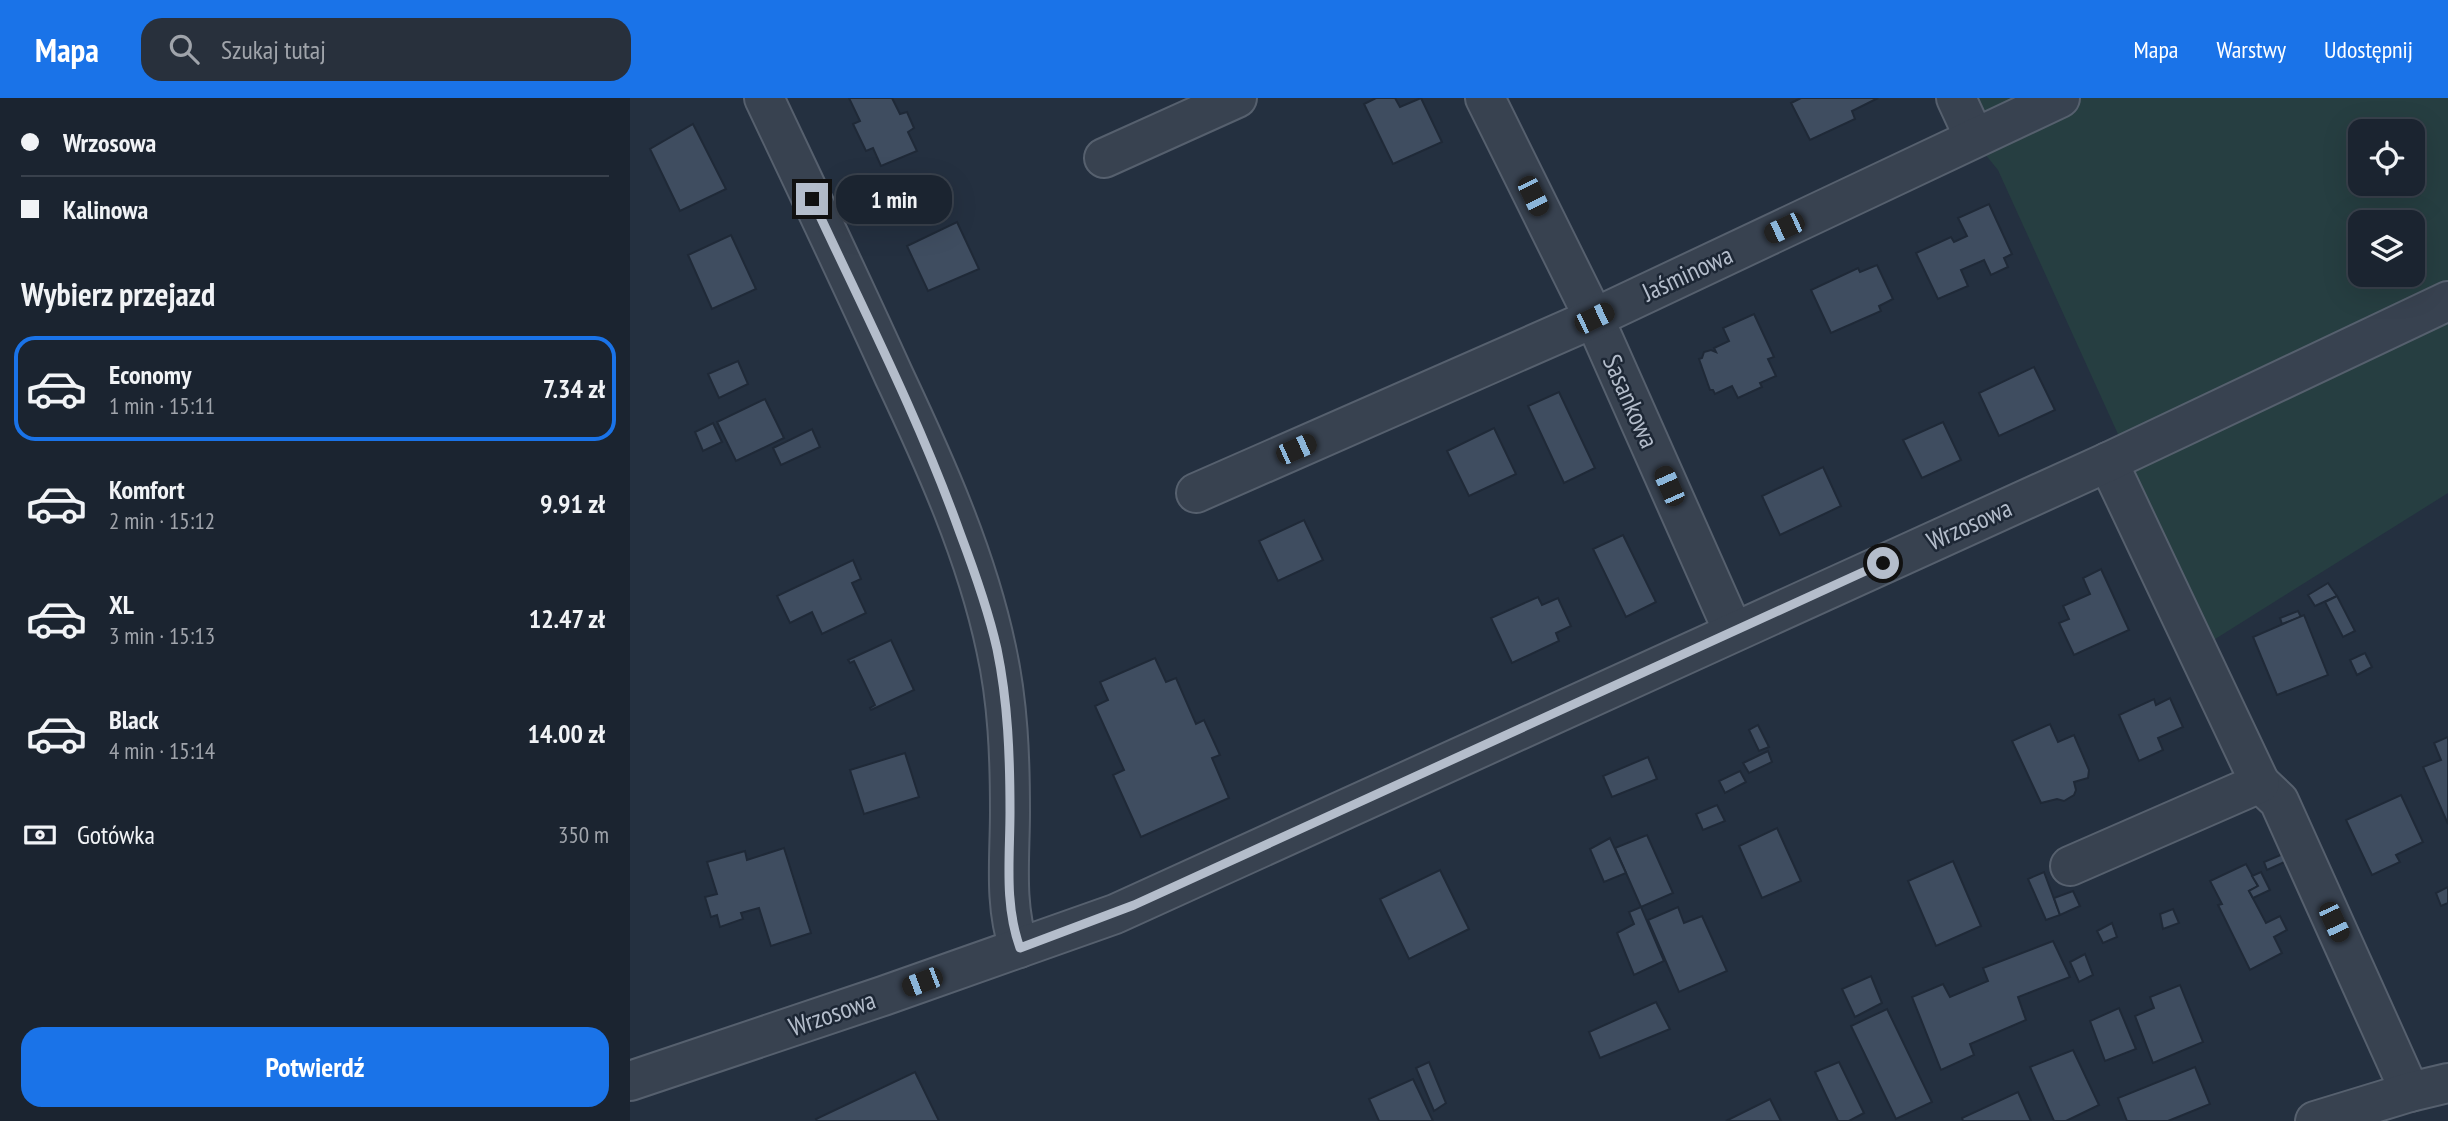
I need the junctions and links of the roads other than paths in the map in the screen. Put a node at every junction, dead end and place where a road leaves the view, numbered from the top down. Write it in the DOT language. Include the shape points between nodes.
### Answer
graph roads {
  1 [pos="764,98"];
  2 [pos="1237,98"];
  3 [pos="1485,98"];
  4 [pos="1956,98"];
  5 [pos="2060,98"];
  6 [pos="1974,137"];
  7 [pos="1104,158"];
  8 [pos="2448,301"];
  9 [pos="1594,318"];
  10 [pos="2108,462"];
  11 [pos="1196,493"];
  12 [pos="1733,631"];
  13 [pos="2260,783"];
  14 [pos="2070,866"];
  15 [pos="1020,948"];
  16 [pos="630,1081"];
  17 [pos="2448,1083"];
  18 [pos="2410,1091"];
  19 [pos="2315,1121"];
  1 -- 15 [label="street" via="934,463 980,588 997,649 1006,710 1008,880"];
  2 -- 7 [label="street"];
  3 -- 9 [label="street, Sasankowa"];
  4 -- 6 [label="street"];
  5 -- 6 [label="street, Jaśminowa"];
  6 -- 9 [label="street, Jaśminowa"];
  8 -- 10 [label="street, Wrzosowa"];
  9 -- 11 [label="street, Jaśminowa"];
  9 -- 12 [label="street, Sasankowa"];
  10 -- 12 [label="street, Wrzosowa"];
  10 -- 13 [label="street"];
  12 -- 15 [label="street, Wrzosowa" via="1125,910"];
  13 -- 14 [label="street"];
  13 -- 18 [label="street" via="2279,801"];
  15 -- 16 [label="street, Wrzosowa"];
  17 -- 18 [label="street"];
  18 -- 19 [label="street"];
}
